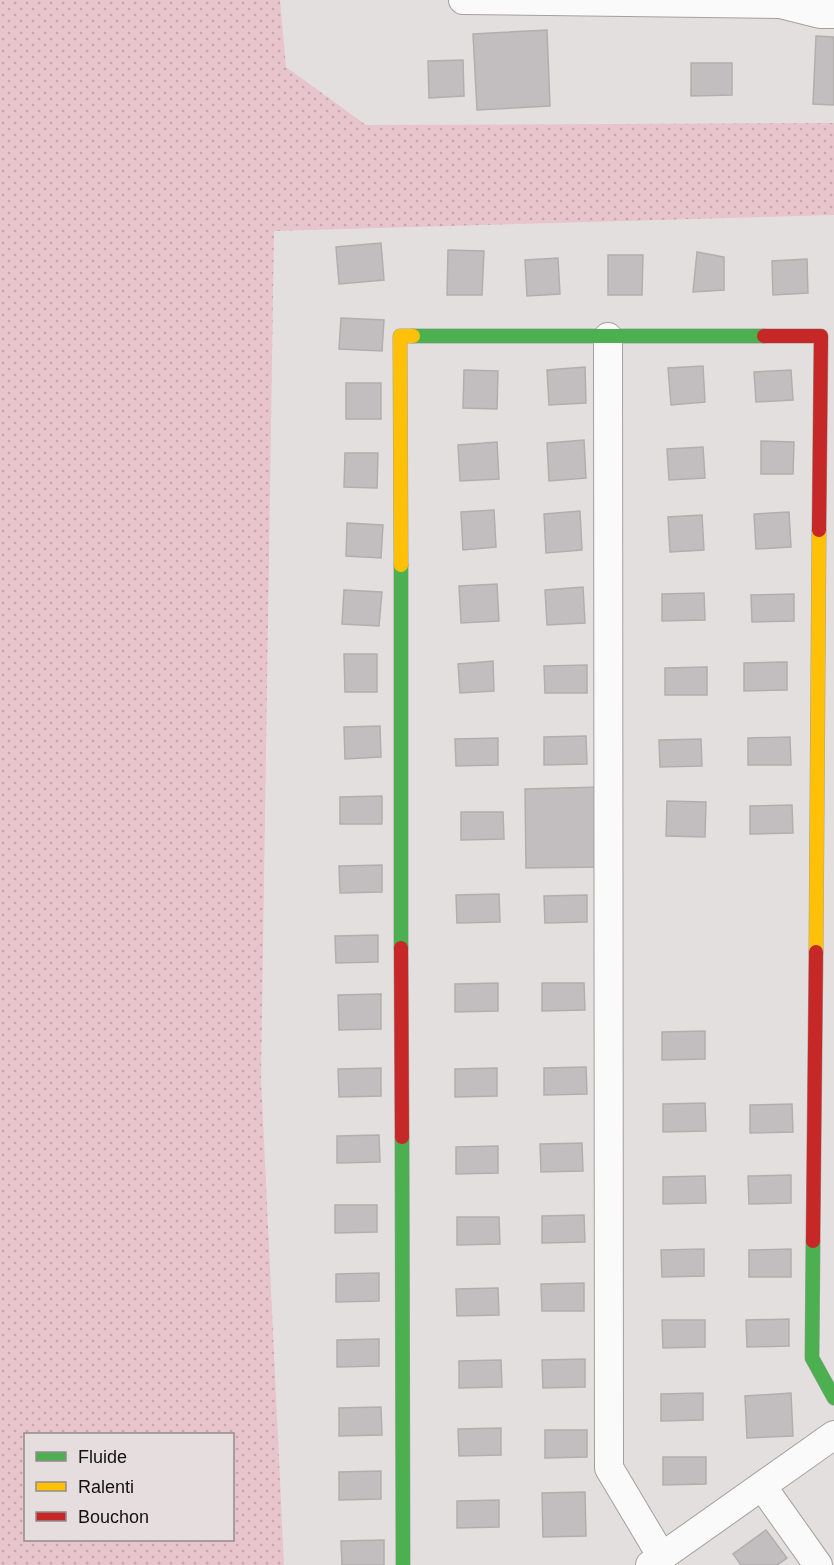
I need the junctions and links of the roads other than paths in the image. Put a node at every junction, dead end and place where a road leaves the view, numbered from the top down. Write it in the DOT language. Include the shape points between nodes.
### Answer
graph roads {
  1 [pos="463,0"];
  2 [pos="834,14"];
  3 [pos="608,338"];
  4 [pos="834,1398"];
  5 [pos="834,1435"];
  6 [pos="762,1486"];
  7 [pos="656,1561"];
  8 [pos="403,1565"];
  9 [pos="818,1565"];
  1 -- 2 [label="street" via="780,4"];
  3 -- 4 [label="street" via="821,336 812,1358"];
  3 -- 7 [label="street" via="609,1468"];
  3 -- 8 [label="street" via="400,336"];
  5 -- 6 [label="street"];
  6 -- 7 [label="street"];
  6 -- 9 [label="street"];
}
